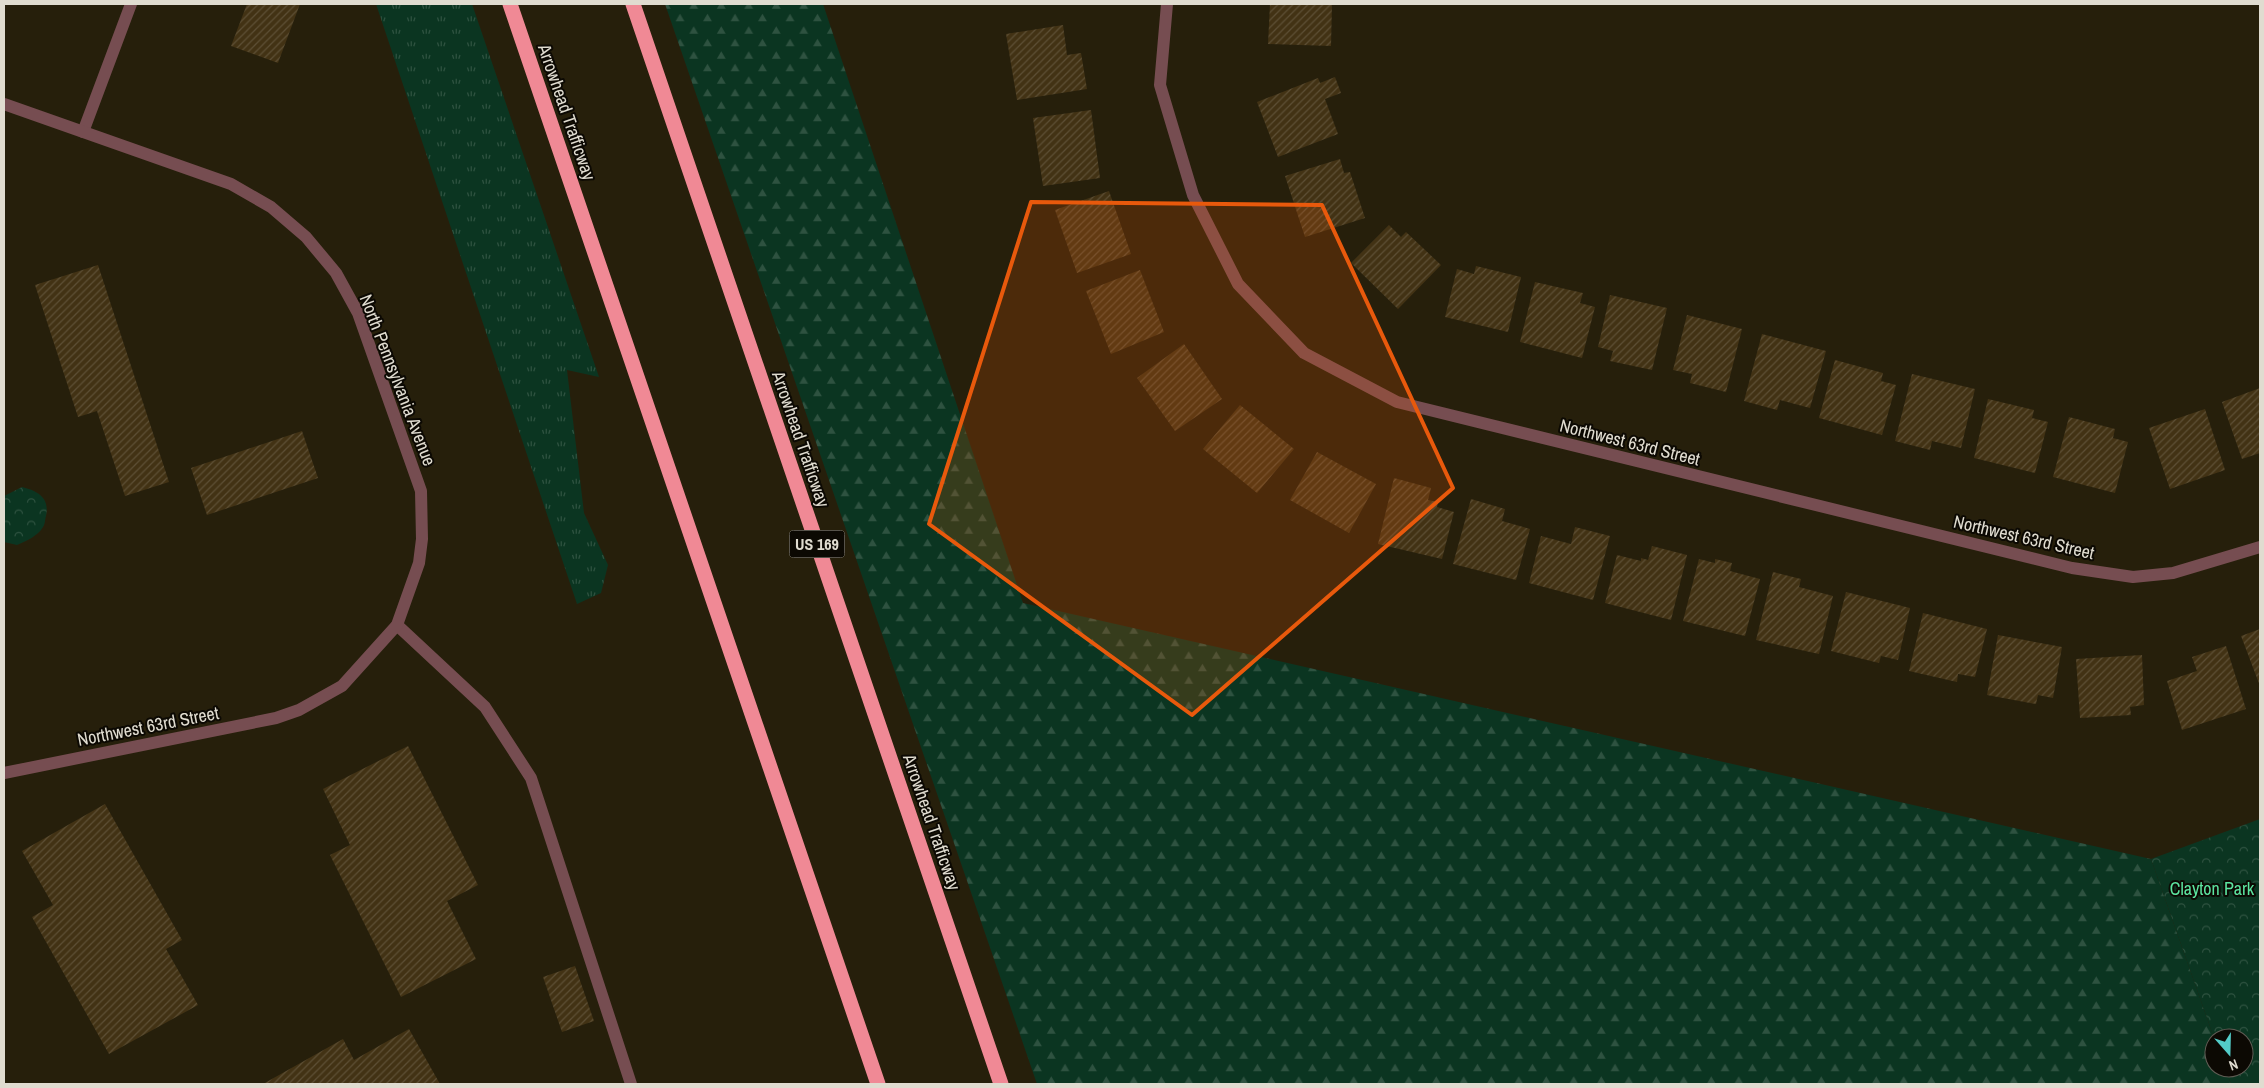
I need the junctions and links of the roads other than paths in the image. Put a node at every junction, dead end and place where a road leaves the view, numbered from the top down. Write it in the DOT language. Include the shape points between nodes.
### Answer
graph roads {
  1 [pos="131,4"];
  2 [pos="510,4"];
  3 [pos="633,4"];
  4 [pos="1167,4"];
  5 [pos="4,104"];
  6 [pos="83,132"];
  7 [pos="2260,547"];
  8 [pos="397,625"];
  9 [pos="299,710"];
  10 [pos="4,773"];
  11 [pos="632,1084"];
  12 [pos="878,1084"];
  13 [pos="1001,1084"];
  1 -- 6 [label="street"];
  2 -- 12 [label="highway, Arrowhead Trafficway"];
  3 -- 13 [label="highway, Arrowhead Trafficway / US 169"];
  4 -- 7 [label="street, Northwest 63rd Street" via="1160,84 1193,195 1238,284 1304,353 1396,402 2072,568 2132,577 2173,573"];
  5 -- 6 [label="street, North Pennsylvania Avenue"];
  6 -- 8 [label="street, North Pennsylvania Avenue" via="231,184 271,208 306,237 336,273 358,313 420,491 422,539 419,563"];
  8 -- 9 [label="street, North Pennsylvania Avenue" via="342,686"];
  8 -- 11 [label="street" via="485,707 531,778"];
  9 -- 10 [label="street, Northwest 63rd Street" via="276,718"];
}
